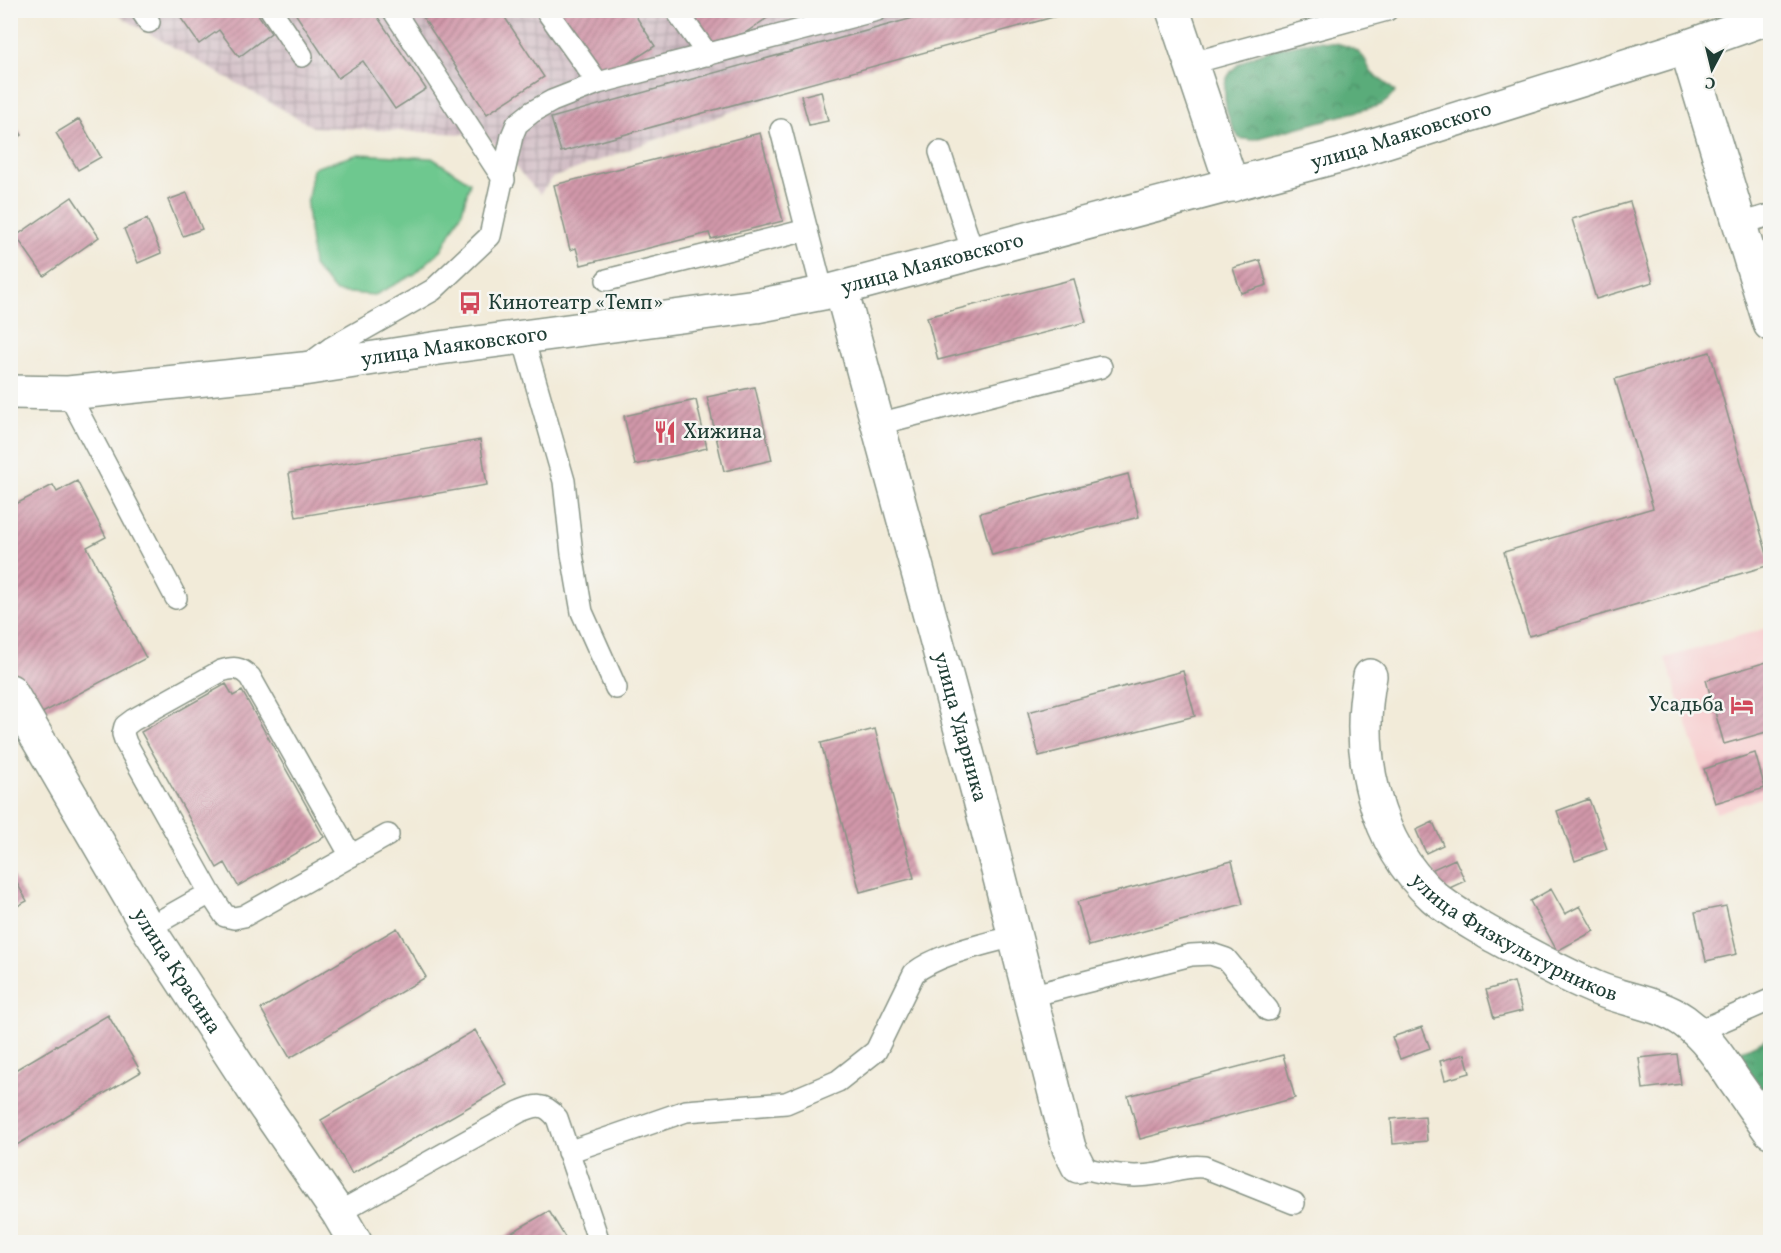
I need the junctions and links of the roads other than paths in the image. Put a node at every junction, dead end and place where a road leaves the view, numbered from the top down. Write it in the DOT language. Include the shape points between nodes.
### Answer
graph roads {
  1 [pos="271,10"];
  2 [pos="393,10"];
  3 [pos="546,10"];
  4 [pos="676,10"];
  5 [pos="877,10"];
  6 [pos="1173,10"];
  7 [pos="1387,10"];
  8 [pos="1361,14"];
  9 [pos="1770,17"];
  10 [pos="817,18"];
  11 [pos="1686,47"];
  12 [pos="708,55"];
  13 [pos="302,56"];
  14 [pos="1192,63"];
  15 [pos="598,83"];
  16 [pos="781,130"];
  17 [pos="940,152"];
  18 [pos="504,180"];
  19 [pos="1232,185"];
  20 [pos="1755,220"];
  21 [pos="807,230"];
  22 [pos="973,254"];
  23 [pos="607,280"];
  24 [pos="832,291"];
  25 [pos="1770,324"];
  26 [pos="523,338"];
  27 [pos="1101,367"];
  28 [pos="303,369"];
  29 [pos="10,392"];
  30 [pos="68,393"];
  31 [pos="878,424"];
  32 [pos="176,598"];
  33 [pos="1370,676"];
  34 [pos="616,688"];
  35 [pos="10,691"];
  36 [pos="388,835"];
  37 [pos="351,856"];
  38 [pos="210,893"];
  39 [pos="147,928"];
  40 [pos="1014,936"];
  41 [pos="1030,996"];
  42 [pos="1770,1000"];
  43 [pos="1268,1010"];
  44 [pos="1697,1032"];
  45 [pos="1770,1131"];
  46 [pos="568,1152"];
  47 [pos="1078,1166"];
  48 [pos="1294,1203"];
  49 [pos="338,1213"];
  50 [pos="355,1242"];
  51 [pos="599,1242"];
  1 -- 13 [label="lane"];
  2 -- 18 [label="lane"];
  3 -- 15 [label="lane"];
  4 -- 12 [label="lane"];
  5 -- 10 [label="lane"];
  6 -- 14 [label="street"];
  7 -- 8 [label="lane"];
  8 -- 14 [label="lane"];
  9 -- 11 [label="street, улица Маяковского"];
  10 -- 12 [label="lane"];
  11 -- 19 [label="street, улица Маяковского"];
  11 -- 20 [label="street"];
  12 -- 15 [label="lane"];
  14 -- 19 [label="street"];
  15 -- 18 [label="lane" via="552,101 517,124"];
  16 -- 21 [label="lane"];
  17 -- 22 [label="lane"];
  18 -- 28 [label="lane" via="490,236 433,290 331,348"];
  19 -- 22 [label="street, улица Маяковского"];
  20 -- 25 [label="street"];
  21 -- 23 [label="lane"];
  21 -- 24 [label="lane"];
  22 -- 24 [label="street, улица Маяковского"];
  24 -- 26 [label="street, улица Маяковского" via="756,306"];
  24 -- 31 [label="street, улица Ударника"];
  26 -- 28 [label="street, улица Маяковского"];
  26 -- 34 [label="lane" via="564,481 582,612"];
  27 -- 31 [label="lane"];
  28 -- 30 [label="street, улица Маяковского"];
  29 -- 30 [label="street, улица Маяковского"];
  30 -- 32 [label="lane"];
  31 -- 40 [label="street, улица Ударника"];
  33 -- 44 [label="street, улица Физкультурников" via="1364,724 1367,768 1384,824 1415,877 1455,913 1556,970 1604,992 1665,1011"];
  35 -- 39 [label="street, улица Красина"];
  36 -- 37 [label="lane"];
  37 -- 38 [label="lane" via="244,916 225,916"];
  37 -- 38 [label="lane" via="250,677 233,667 133,720 125,726 123,734"];
  38 -- 39 [label="lane"];
  39 -- 49 [label="street, улица Красина"];
  40 -- 41 [label="street, улица Ударника"];
  40 -- 46 [label="lane" via="940,959 914,973 876,1051 838,1081 786,1103 686,1111"];
  41 -- 43 [label="lane" via="1191,955 1210,954 1226,959"];
  41 -- 47 [label="street, улица Ударника" via="1069,1148"];
  42 -- 44 [label="lane"];
  44 -- 45 [label="street, улица Физкультурников" via="1715,1050"];
  46 -- 49 [label="lane" via="557,1118 550,1110 536,1106"];
  46 -- 51 [label="lane"];
  47 -- 48 [label="lane" via="1135,1177 1204,1167"];
  49 -- 50 [label="street, улица Красина"];
}
